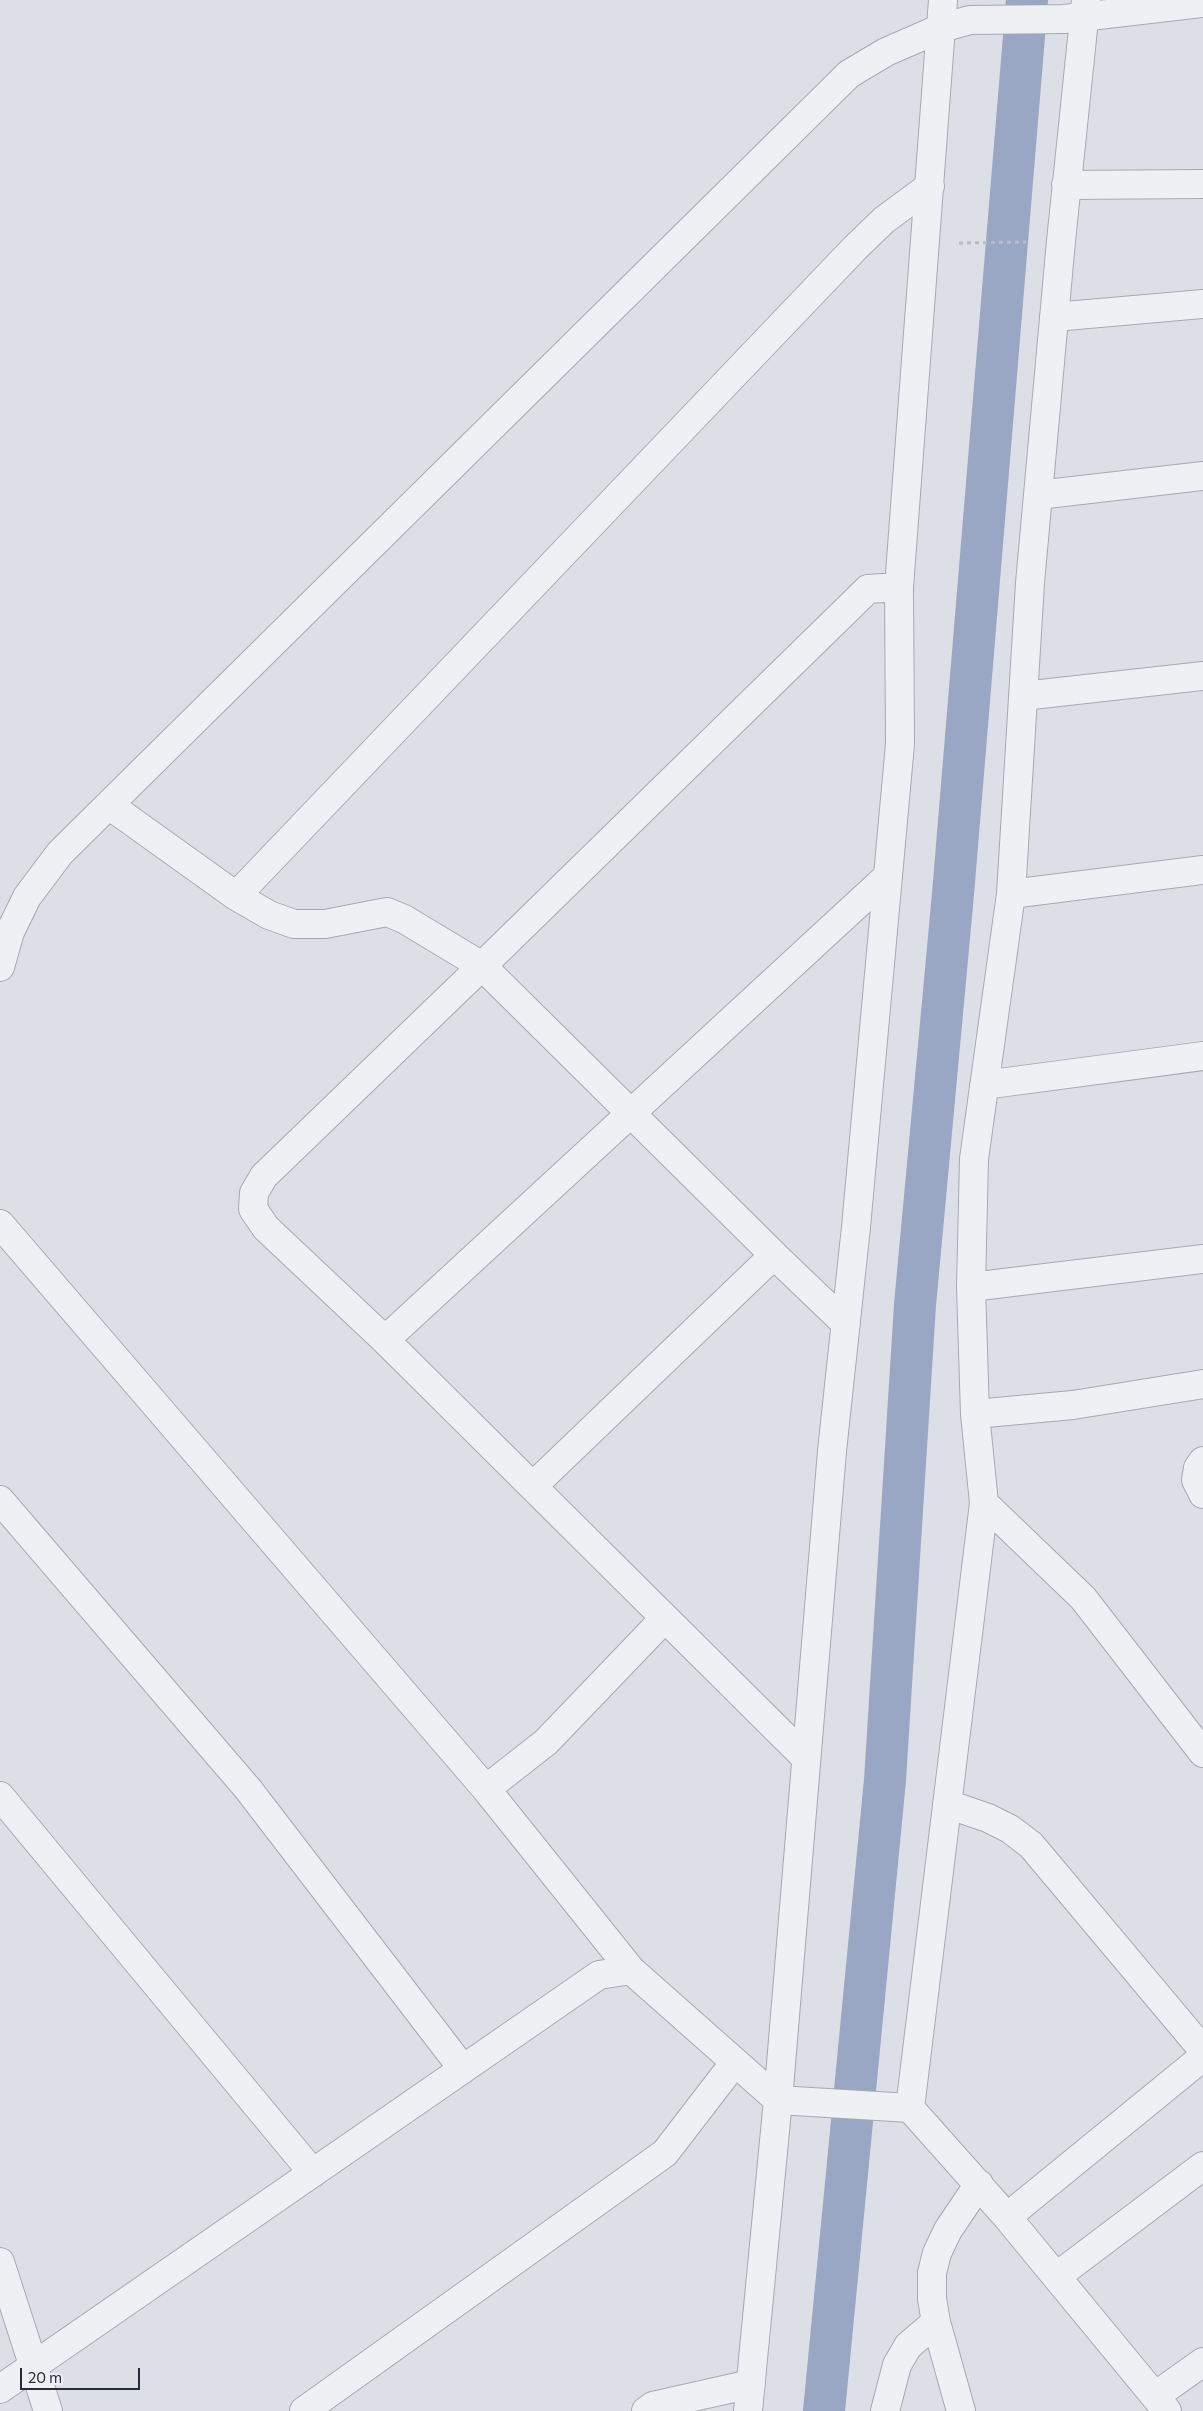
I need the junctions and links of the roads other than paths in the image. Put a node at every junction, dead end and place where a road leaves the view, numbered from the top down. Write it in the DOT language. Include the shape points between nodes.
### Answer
graph roads {
  1 [pos="943,0"];
  2 [pos="1203,3"];
  3 [pos="1078,12"];
  4 [pos="941,28"];
  5 [pos="1203,184"];
  6 [pos="1066,185"];
  7 [pos="930,186"];
  8 [pos="1203,304"];
  9 [pos="1054,317"];
  10 [pos="1203,476"];
  11 [pos="1038,495"];
  12 [pos="899,587"];
  13 [pos="1203,676"];
  14 [pos="1023,696"];
  15 [pos="109,805"];
  16 [pos="1203,870"];
  17 [pos="888,876"];
  18 [pos="1011,894"];
  19 [pos="236,896"];
  20 [pos="482,966"];
  21 [pos="0,967"];
  22 [pos="1203,1056"];
  23 [pos="984,1085"];
  24 [pos="631,1114"];
  25 [pos="0,1224"];
  26 [pos="774,1255"];
  27 [pos="1203,1259"];
  28 [pos="970,1287"];
  29 [pos="846,1324"];
  30 [pos="385,1340"];
  31 [pos="1203,1384"];
  32 [pos="975,1414"];
  33 [pos="1203,1461"];
  34 [pos="533,1486"];
  35 [pos="1203,1494"];
  36 [pos="0,1500"];
  37 [pos="984,1503"];
  38 [pos="665,1618"];
  39 [pos="1203,1754"];
  40 [pos="806,1758"];
  41 [pos="486,1789"];
  42 [pos="0,1796"];
  43 [pos="947,1804"];
  44 [pos="631,1970"];
  45 [pos="1203,2050"];
  46 [pos="1203,2057"];
  47 [pos="735,2062"];
  48 [pos="463,2069"];
  49 [pos="778,2100"];
  50 [pos="910,2108"];
  51 [pos="1203,2166"];
  52 [pos="313,2173"];
  53 [pos="979,2184"];
  54 [pos="1007,2217"];
  55 [pos="0,2262"];
  56 [pos="1057,2276"];
  57 [pos="936,2322"];
  58 [pos="1203,2362"];
  59 [pos="34,2367"];
  60 [pos="751,2384"];
  61 [pos="0,2389"];
  62 [pos="1161,2404"];
  63 [pos="48,2411"];
  64 [pos="304,2411"];
  65 [pos="646,2411"];
  66 [pos="748,2411"];
  67 [pos="885,2411"];
  68 [pos="961,2411"];
  1 -- 4 [label="street"];
  2 -- 3 [label="street"];
  3 -- 4 [label="street" via="970,20"];
  3 -- 6 [label="street"];
  4 -- 7 [label="street"];
  4 -- 15 [label="street" via="886,52 850,74"];
  5 -- 6 [label="street"];
  6 -- 9 [label="street"];
  7 -- 12 [label="street"];
  7 -- 19 [label="street" via="884,220 855,248"];
  8 -- 9 [label="street"];
  9 -- 11 [label="street"];
  10 -- 11 [label="street"];
  11 -- 14 [label="street"];
  12 -- 17 [label="street" via="900,744"];
  12 -- 20 [label="street" via="868,588"];
  13 -- 14 [label="street"];
  14 -- 18 [label="street"];
  15 -- 19 [label="street"];
  15 -- 21 [label="street" via="60,853 27,897 10,932"];
  16 -- 18 [label="street"];
  17 -- 24 [label="street"];
  17 -- 29 [label="street"];
  18 -- 23 [label="street"];
  19 -- 20 [label="street" via="269,915 294,924 326,924 387,912"];
  20 -- 24 [label="street"];
  20 -- 30 [label="street" via="264,1176 254,1192 253,1209 266,1228"];
  22 -- 23 [label="street"];
  23 -- 28 [label="street" via="974,1159"];
  24 -- 26 [label="street"];
  24 -- 30 [label="street"];
  25 -- 41 [label="street"];
  26 -- 29 [label="street"];
  26 -- 34 [label="street"];
  27 -- 28 [label="street"];
  28 -- 32 [label="street"];
  29 -- 40 [label="street"];
  30 -- 34 [label="street"];
  31 -- 32 [label="street" via="1073,1405"];
  32 -- 37 [label="street"];
  33 -- 35 [label="street" via="1196,1480"];
  34 -- 38 [label="street"];
  36 -- 48 [label="street" via="248,1789"];
  37 -- 39 [label="street" via="1083,1598"];
  37 -- 43 [label="street"];
  38 -- 40 [label="street"];
  38 -- 41 [label="street" via="546,1742"];
  40 -- 49 [label="street"];
  41 -- 44 [label="street"];
  42 -- 52 [label="street"];
  43 -- 45 [label="street" via="988,1818 1031,1845"];
  43 -- 50 [label="street"];
  44 -- 47 [label="street"];
  44 -- 48 [label="street" via="599,1975"];
  46 -- 54 [label="street"];
  47 -- 49 [label="street"];
  47 -- 64 [label="street" via="665,2153"];
  48 -- 52 [label="street"];
  49 -- 50 [label="street"];
  49 -- 60 [label="street"];
  50 -- 53 [label="street"];
  51 -- 56 [label="street"];
  52 -- 59 [label="street"];
  53 -- 54 [label="street"];
  53 -- 57 [label="street" via="948,2230 937,2253 932,2273"];
  54 -- 56 [label="street"];
  55 -- 59 [label="street"];
  56 -- 62 [label="street"];
  57 -- 67 [label="street" via="908,2346 900,2359"];
  57 -- 68 [label="street"];
  58 -- 62 [label="street"];
  59 -- 61 [label="street"];
  59 -- 63 [label="street"];
  60 -- 65 [label="street" via="653,2406"];
  60 -- 66 [label="street"];
}
